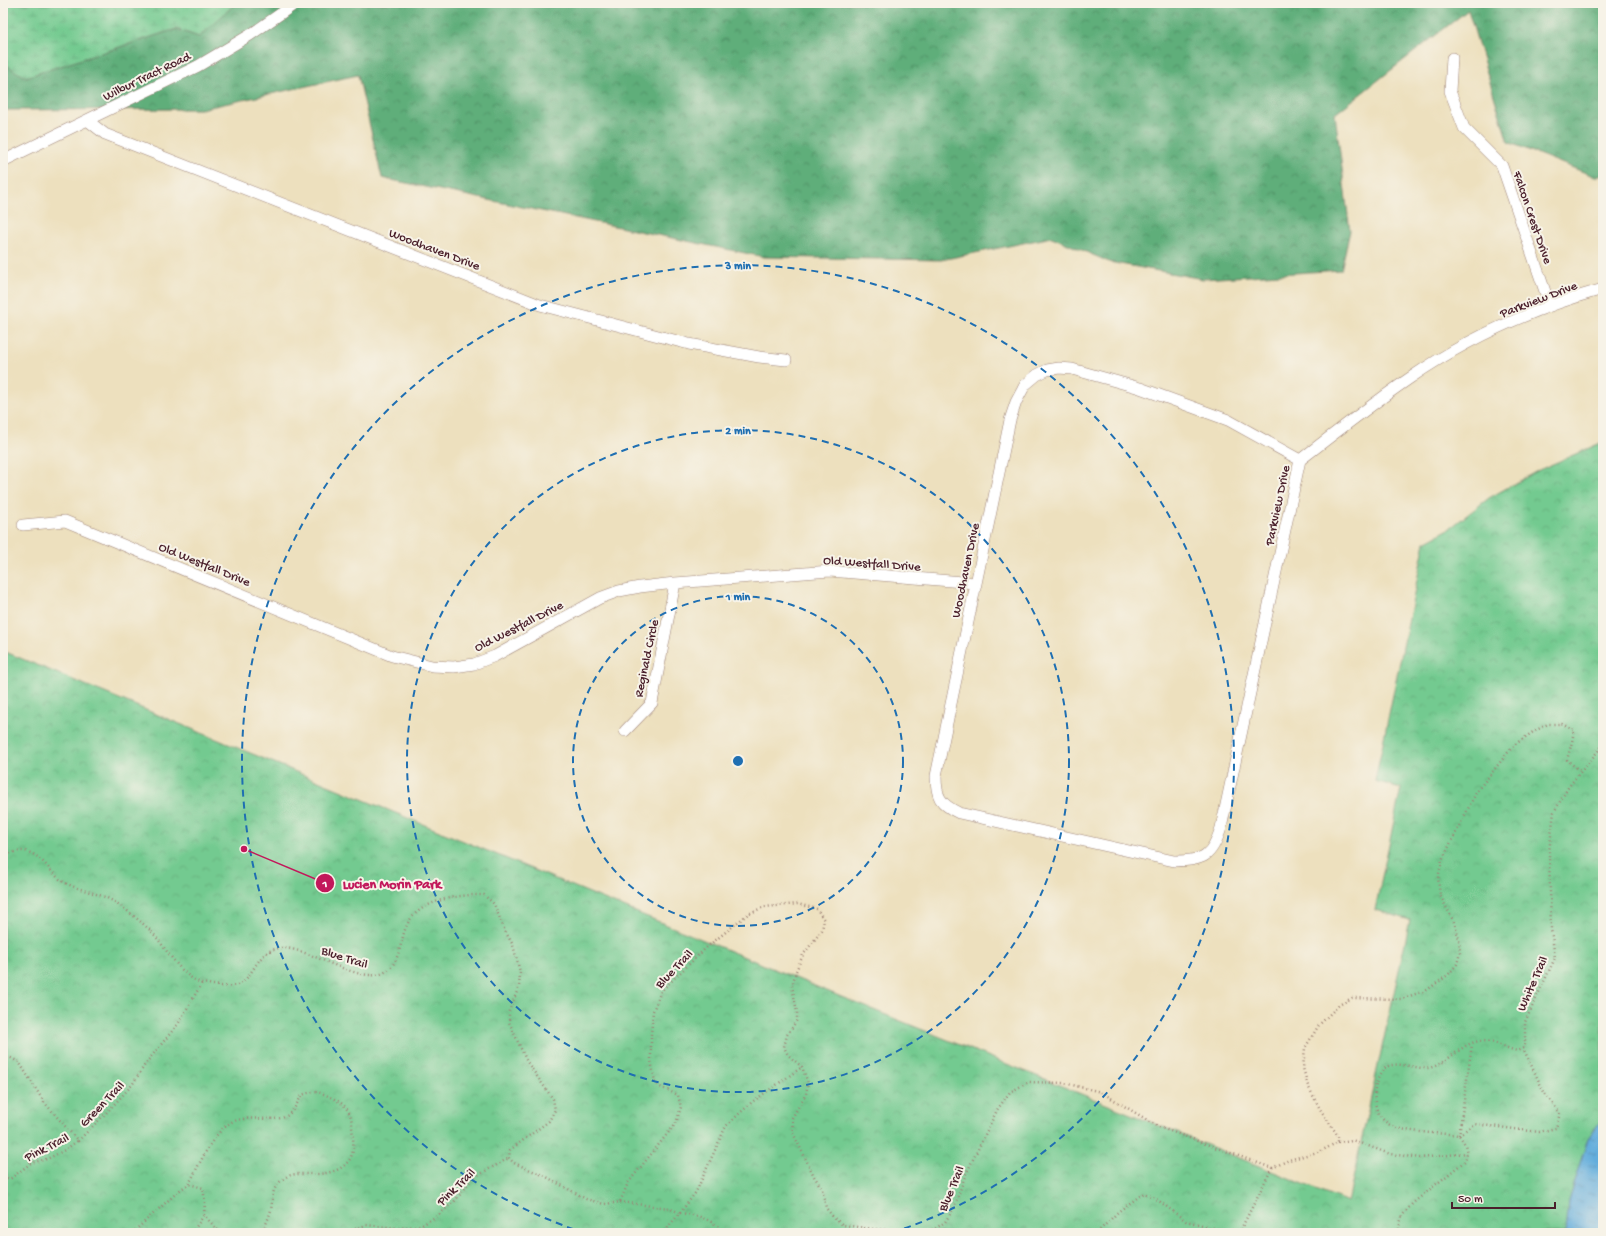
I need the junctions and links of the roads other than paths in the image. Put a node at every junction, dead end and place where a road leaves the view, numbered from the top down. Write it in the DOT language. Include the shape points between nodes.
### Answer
graph roads {
  1 [pos="296,3"];
  2 [pos="1452,58"];
  3 [pos="87,120"];
  4 [pos="3,161"];
  5 [pos="1603,289"];
  6 [pos="1550,306"];
  7 [pos="786,360"];
  8 [pos="1300,460"];
  9 [pos="23,526"];
  10 [pos="675,583"];
  11 [pos="975,583"];
  12 [pos="625,731"];
  13 [pos="1191,861"];
  1 -- 3 [label="street, Wilbur Tract Road" via="250,35 198,66"];
  2 -- 6 [label="street, Falcon Crest Drive" via="1450,91 1464,128 1502,166"];
  3 -- 4 [label="street, Wilbur Tract Road"];
  3 -- 7 [label="street, Woodhaven Drive" via="105,134 540,305 689,344"];
  5 -- 6 [label="street, Parkview Drive"];
  6 -- 8 [label="street, Parkview Drive" via="1490,332 1436,361"];
  8 -- 11 [label="street, Woodhaven Drive" via="1228,420 1147,391 1072,369 1047,370 1025,384 1016,402"];
  8 -- 13 [label="street, Parkview Drive" via="1221,828 1216,844 1206,856"];
  9 -- 10 [label="street, Old Westfall Drive" via="65,521 392,656 432,666 454,667 474,664 495,656 600,598 619,591"];
  10 -- 11 [label="street, Old Westfall Drive" via="830,571"];
  10 -- 12 [label="street, Reginald Circle" via="652,704"];
  11 -- 13 [label="street, Woodhaven Drive" via="936,776 938,798 947,807 959,813 1174,861"];
}
